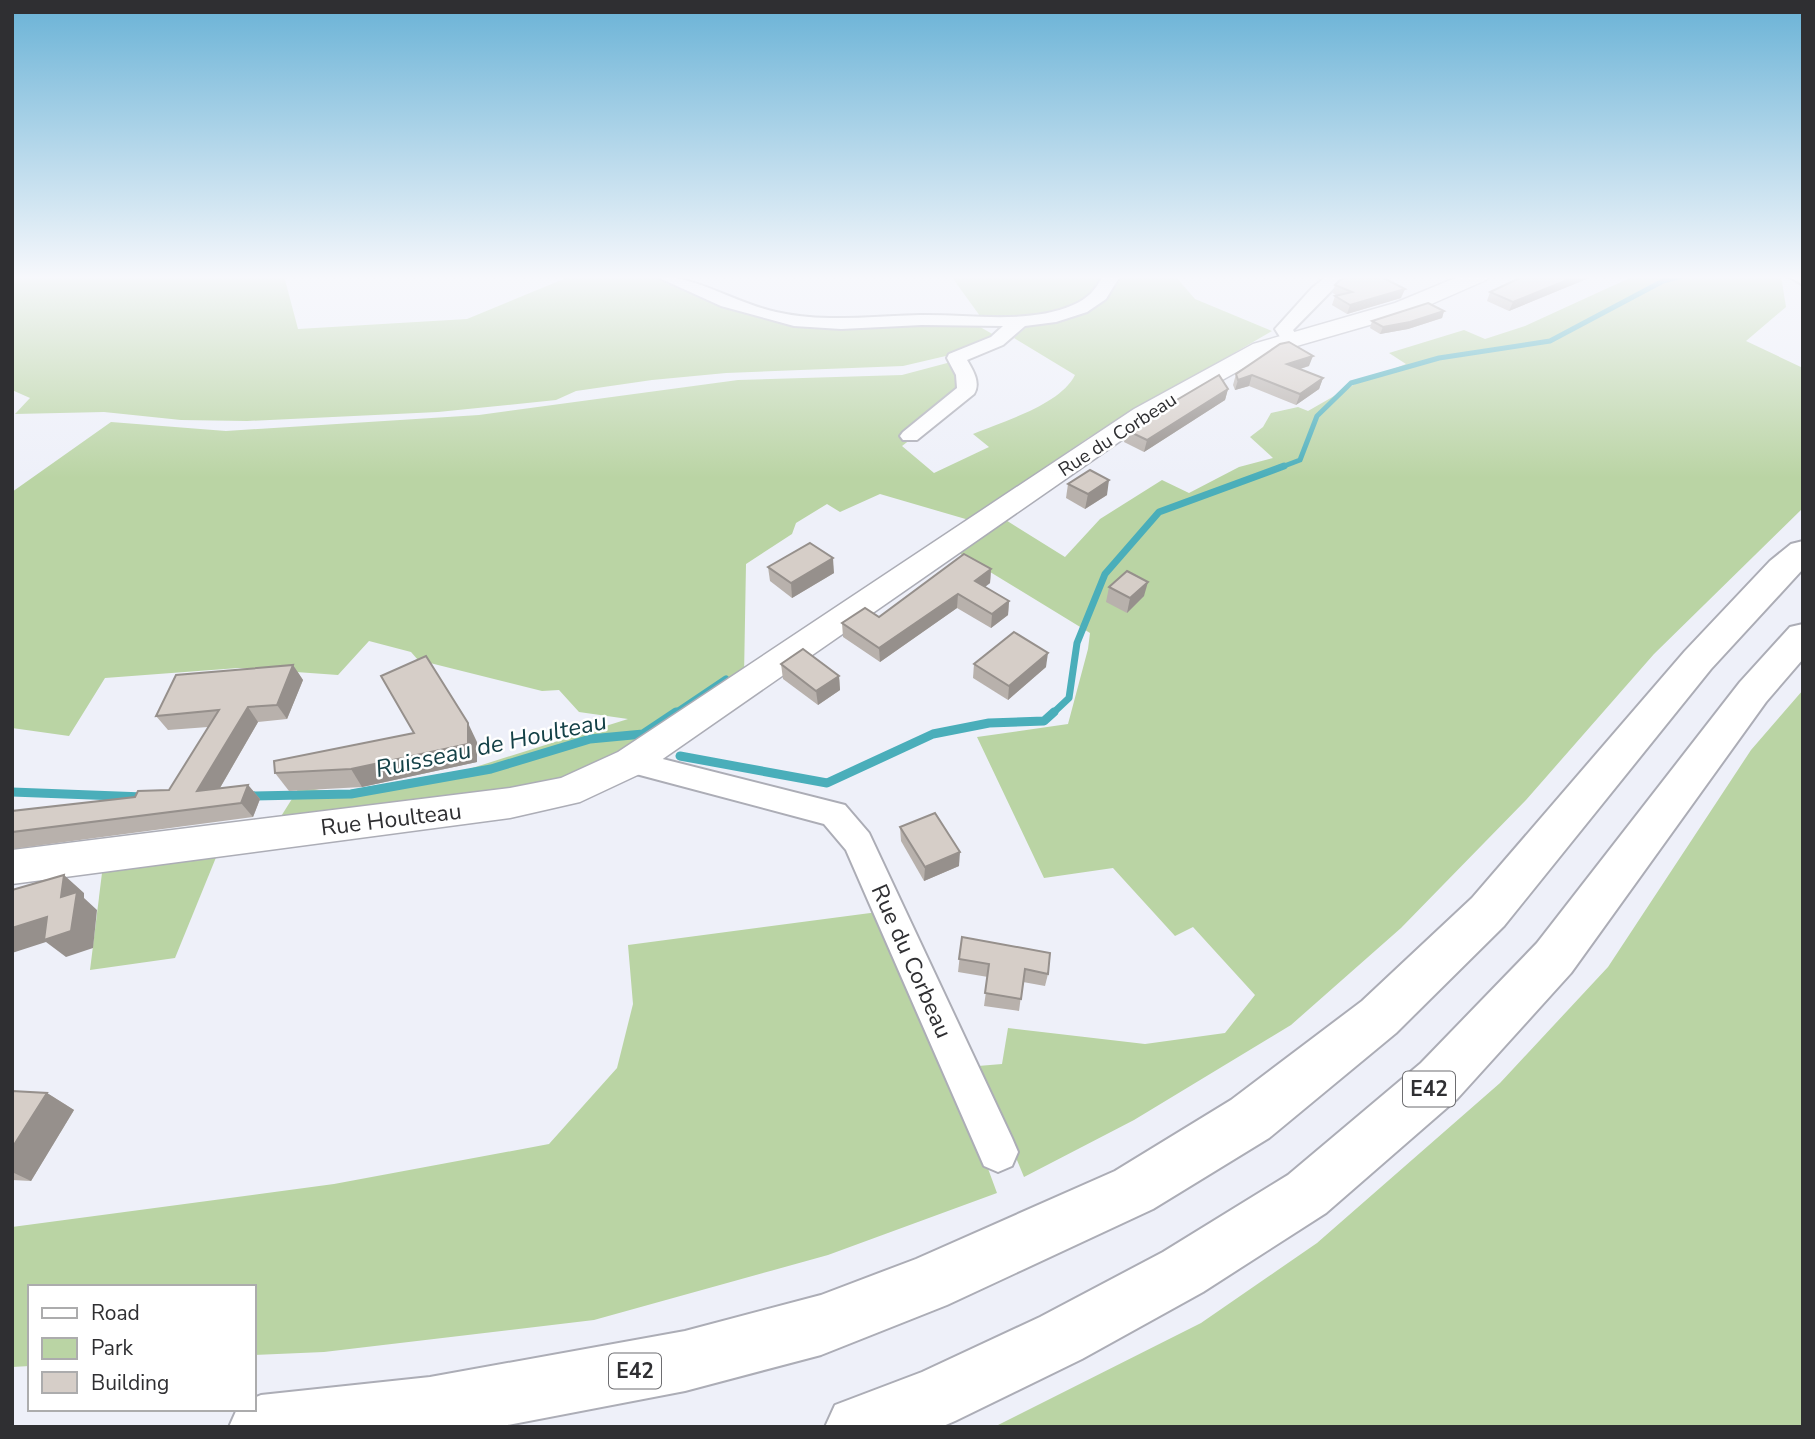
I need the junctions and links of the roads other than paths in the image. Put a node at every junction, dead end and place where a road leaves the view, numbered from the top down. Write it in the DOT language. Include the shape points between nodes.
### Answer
graph roads {
  1 [pos="992,343"];
  2 [pos="1278,343"];
  3 [pos="910,436"];
  4 [pos="1803,551"];
  5 [pos="1803,636"];
  6 [pos="741,688"];
  7 [pos="631,762"];
  8 [pos="12,867"];
  9 [pos="998,1152"];
  10 [pos="261,1427"];
  11 [pos="856,1427"];
  1 -- 3 [label="street" via="956,358 967,375 967,390"];
  2 -- 6 [label="street, Rue du Corbeau" via="1143,414"];
  4 -- 10 [label="highway, E42" via="1698,660 1488,912 1389,1007 1250,1119 1134,1190 926,1284 821,1325 685,1361 430,1408"];
  5 -- 11 [label="highway, E42" via="1753,692 1555,958 1439,1081 1307,1194 1183,1272 1061,1338 933,1399"];
  6 -- 7 [label="street, Rue Houlteau"];
  7 -- 8 [label="street, Rue Houlteau" via="567,792 510,803"];
  7 -- 9 [label="street, Rue du Corbeau" via="834,814 858,842"];
}
